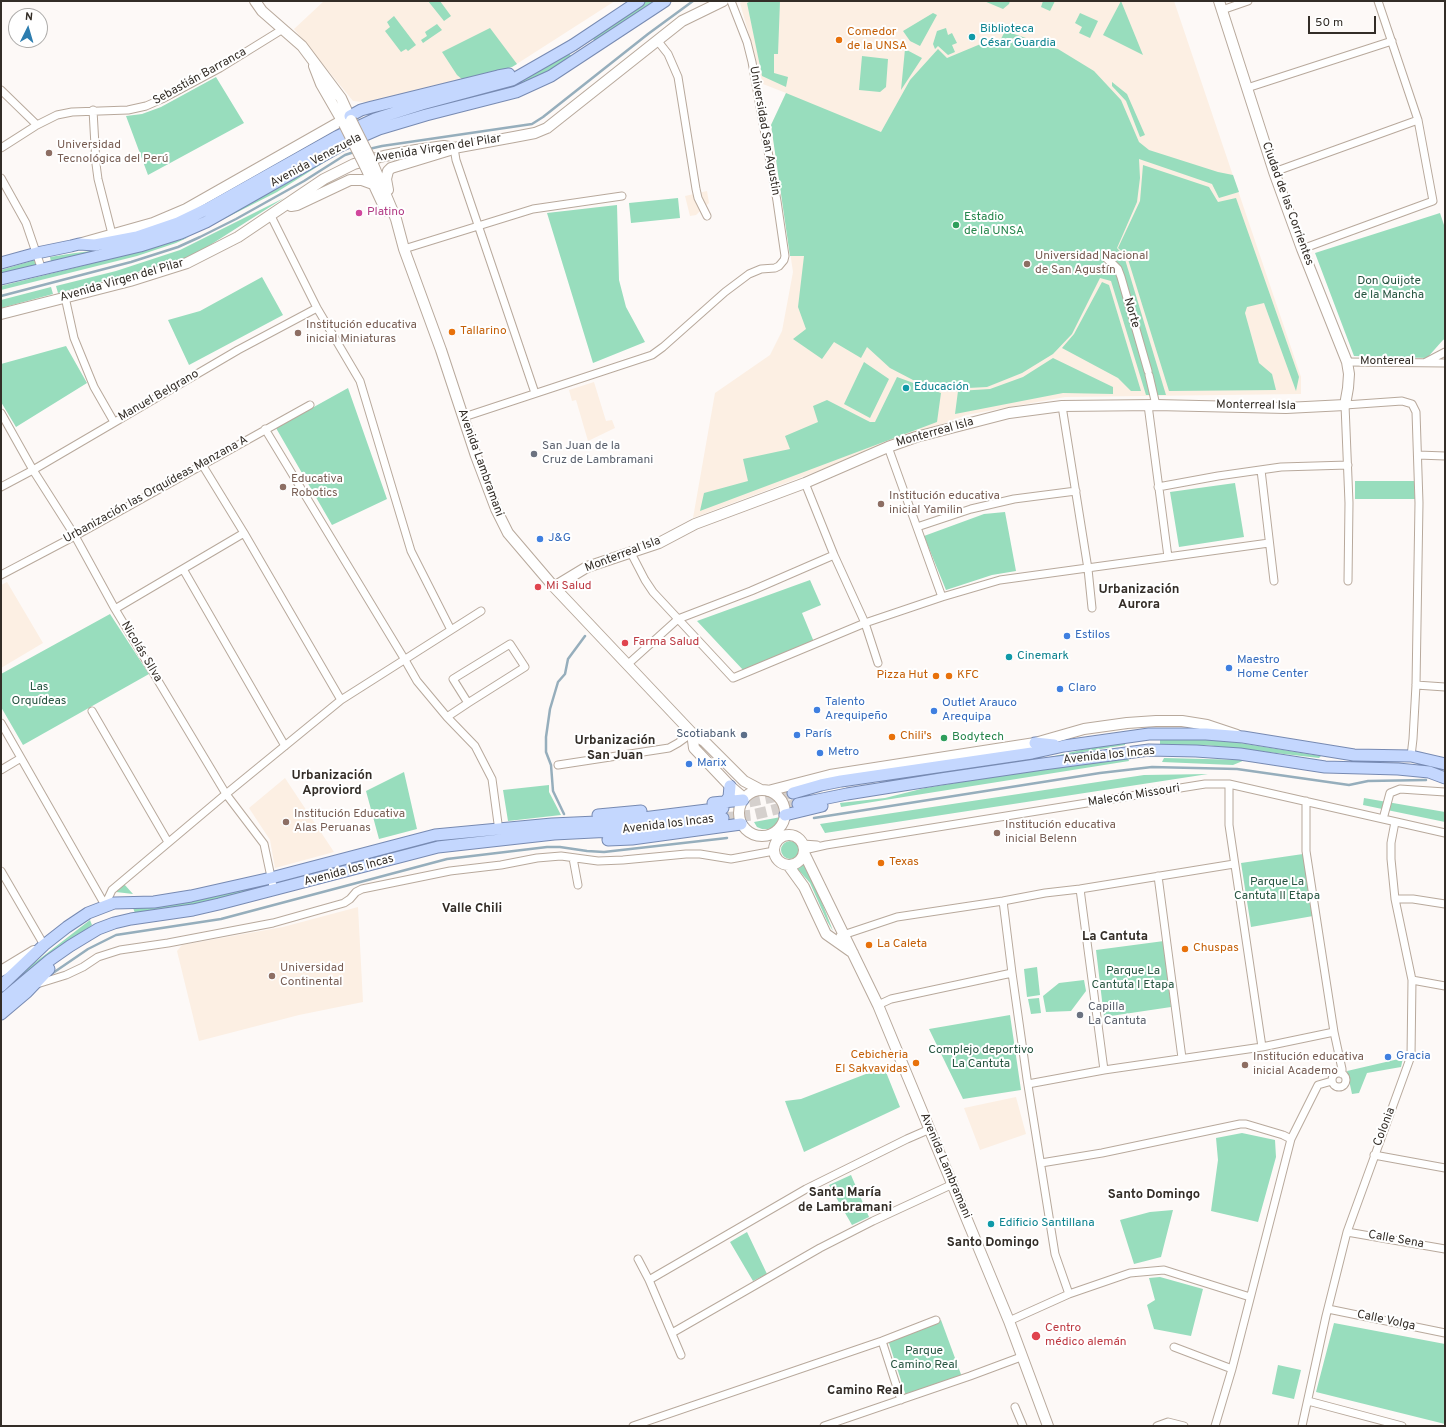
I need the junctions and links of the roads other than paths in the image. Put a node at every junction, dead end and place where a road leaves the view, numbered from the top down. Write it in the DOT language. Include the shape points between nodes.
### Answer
graph roads {
  1 [pos="255,1"];
  2 [pos="639,1"];
  3 [pos="665,1"];
  4 [pos="723,1"];
  5 [pos="731,1"];
  6 [pos="1248,1"];
  7 [pos="1378,1"];
  8 [pos="1221,5"];
  9 [pos="283,28"];
  10 [pos="657,40"];
  11 [pos="1392,41"];
  12 [pos="528,72"];
  13 [pos="1247,88"];
  14 [pos="1,90"];
  15 [pos="93,110"];
  16 [pos="347,120"];
  17 [pos="1418,120"];
  18 [pos="37,126"];
  19 [pos="1,148"];
  20 [pos="454,148"];
  21 [pos="369,164"];
  22 [pos="1274,172"];
  23 [pos="1,178"];
  24 [pos="373,184"];
  25 [pos="622,196"];
  26 [pos="283,207"];
  27 [pos="271,216"];
  28 [pos="707,216"];
  29 [pos="396,219"];
  30 [pos="478,225"];
  31 [pos="112,234"];
  32 [pos="79,244"];
  33 [pos="404,249"];
  34 [pos="1302,249"];
  35 [pos="37,253"];
  36 [pos="1107,259"];
  37 [pos="1,263"];
  38 [pos="42,270"];
  39 [pos="1,280"];
  40 [pos="65,297"];
  41 [pos="317,308"];
  42 [pos="1,314"];
  43 [pos="1445,352"];
  44 [pos="1347,362"];
  45 [pos="1426,362"];
  46 [pos="1445,363"];
  47 [pos="535,393"];
  48 [pos="310,405"];
  49 [pos="1152,405"];
  50 [pos="1345,405"];
  51 [pos="1062,406"];
  52 [pos="1,414"];
  53 [pos="464,417"];
  54 [pos="114,422"];
  55 [pos="265,429"];
  56 [pos="888,447"];
  57 [pos="1418,455"];
  58 [pos="1445,456"];
  59 [pos="1348,465"];
  60 [pos="202,466"];
  61 [pos="33,470"];
  62 [pos="1261,470"];
  63 [pos="805,483"];
  64 [pos="1,487"];
  65 [pos="1158,487"];
  66 [pos="1076,491"];
  67 [pos="917,527"];
  68 [pos="244,533"];
  69 [pos="75,536"];
  70 [pos="1269,542"];
  71 [pos="631,553"];
  72 [pos="834,555"];
  73 [pos="1168,557"];
  74 [pos="183,569"];
  75 [pos="1088,569"];
  76 [pos="1,575"];
  77 [pos="1274,581"];
  78 [pos="1348,581"];
  79 [pos="554,587"];
  80 [pos="942,597"];
  81 [pos="1092,608"];
  82 [pos="115,609"];
  83 [pos="481,611"];
  84 [pos="678,619"];
  85 [pos="865,623"];
  86 [pos="450,630"];
  87 [pos="405,660"];
  88 [pos="878,663"];
  89 [pos="628,665"];
  90 [pos="1416,685"];
  91 [pos="1445,687"];
  92 [pos="341,700"];
  93 [pos="468,704"];
  94 [pos="92,711"];
  95 [pos="447,717"];
  96 [pos="1,723"];
  97 [pos="692,733"];
  98 [pos="1243,737"];
  99 [pos="1035,743"];
  100 [pos="284,746"];
  101 [pos="1064,746"];
  102 [pos="1411,756"];
  103 [pos="21,758"];
  104 [pos="1445,760"];
  105 [pos="1445,764"];
  106 [pos="558,765"];
  107 [pos="1,770"];
  108 [pos="1445,778"];
  109 [pos="941,779"];
  110 [pos="1229,784"];
  111 [pos="730,786"];
  112 [pos="764,790"];
  113 [pos="1445,792"];
  114 [pos="793,793"];
  115 [pos="226,794"];
  116 [pos="743,799"];
  117 [pos="1306,802"];
  118 [pos="798,804"];
  119 [pos="723,809"];
  120 [pos="785,816"];
  121 [pos="1383,819"];
  122 [pos="1395,822"];
  123 [pos="741,824"];
  124 [pos="553,829"];
  125 [pos="1445,833"];
  126 [pos="500,834"];
  127 [pos="764,837"];
  128 [pos="168,842"];
  129 [pos="803,847"];
  130 [pos="374,850"];
  131 [pos="775,852"];
  132 [pos="573,858"];
  133 [pos="376,863"];
  134 [pos="1234,864"];
  135 [pos="788,865"];
  136 [pos="1,871"];
  137 [pos="1158,876"];
  138 [pos="271,878"];
  139 [pos="578,885"];
  140 [pos="1080,889"];
  141 [pos="274,891"];
  142 [pos="1395,899"];
  143 [pos="161,901"];
  144 [pos="1004,901"];
  145 [pos="1445,904"];
  146 [pos="105,905"];
  147 [pos="88,912"];
  148 [pos="164,915"];
  149 [pos="98,930"];
  150 [pos="845,934"];
  151 [pos="832,939"];
  152 [pos="44,945"];
  153 [pos="70,946"];
  154 [pos="853,953"];
  155 [pos="1,971"];
  156 [pos="1012,973"];
  157 [pos="1412,980"];
  158 [pos="34,984"];
  159 [pos="1,986"];
  160 [pos="1445,986"];
  161 [pos="1,1001"];
  162 [pos="878,1005"];
  163 [pos="1,1014"];
  164 [pos="1334,1032"];
  165 [pos="1262,1047"];
  166 [pos="1182,1058"];
  167 [pos="1104,1070"];
  168 [pos="1342,1074"];
  169 [pos="1332,1081"];
  170 [pos="1028,1084"];
  171 [pos="930,1129"];
  172 [pos="1291,1139"];
  173 [pos="1374,1155"];
  174 [pos="1041,1163"];
  175 [pos="1445,1168"];
  176 [pos="952,1184"];
  177 [pos="1347,1232"];
  178 [pos="1445,1249"];
  179 [pos="638,1259"];
  180 [pos="649,1280"];
  181 [pos="1069,1294"];
  182 [pos="1250,1296"];
  183 [pos="1328,1309"];
  184 [pos="936,1320"];
  185 [pos="1009,1321"];
  186 [pos="672,1333"];
  187 [pos="1445,1333"];
  188 [pos="882,1341"];
  189 [pos="1174,1347"];
  190 [pos="681,1355"];
  191 [pos="1022,1356"];
  192 [pos="1232,1369"];
  193 [pos="901,1400"];
  194 [pos="1308,1401"];
  195 [pos="1015,1407"];
  196 [pos="633,1426"];
  197 [pos="824,1426"];
  198 [pos="1023,1426"];
  199 [pos="1048,1426"];
  200 [pos="1157,1426"];
  201 [pos="1184,1426"];
  202 [pos="1215,1426"];
  203 [pos="1302,1426"];
  204 [pos="1402,1426"];
  1 -- 9 [label="main road" via="262,11"];
  2 -- 12 [label="main road, Avenida Venezuela"];
  3 -- 38 [label="main road, Avenida Venezuela" via="550,76 516,92 379,129 340,146 181,234"];
  4 -- 10 [label="main road, Avenida Virgen del Pilar" via="682,21"];
  5 -- 47 [label="street, Universidad San Agustin" via="747,42 753,68 784,260 775,268 761,269 749,274 652,355"];
  6 -- 8 [label="street"];
  7 -- 11 [label="street"];
  8 -- 13 [label="main road, Ciudad de las Corrientes"];
  9 -- 15 [label="street, Sebastián Barranca" via="220,68 146,106 128,110"];
  9 -- 16 [label="main road" via="302,46 341,98"];
  10 -- 20 [label="main road, Avenida Virgen del Pilar" via="547,128"];
  10 -- 28 [label="street" via="668,54 678,77 696,189"];
  11 -- 13 [label="street"];
  11 -- 17 [label="street"];
  12 -- 16 [label="main road" via="498,76 379,105 361,110"];
  12 -- 32 [label="main road, Avenida Venezuela" via="512,80 375,119 336,136 178,223 137,237 95,245"];
  13 -- 22 [label="main road, Ciudad de las Corrientes"];
  14 -- 18 [label="street"];
  15 -- 18 [label="street, Sebastián Barranca" via="57,115"];
  15 -- 31 [label="street" via="97,172"];
  16 -- 21 [label="main road, bridge"];
  16 -- 31 [label="main road, Avenida Venezuela" via="186,209 153,223"];
  17 -- 22 [label="street"];
  17 -- 34 [label="street" via="1433,201"];
  18 -- 19 [label="street, Sebastián Barranca"];
  20 -- 26 [label="main road, Avenida Virgen del Pilar" via="444,146 416,150 354,164 324,179"];
  20 -- 29 [label="main road" via="398,165 388,171 386,183"];
  20 -- 30 [label="street"];
  21 -- 24 [label="main road, Avenida Lambramani"];
  21 -- 29 [label="main road, Avenida Lambramani"];
  22 -- 34 [label="main road, Ciudad de las Corrientes"];
  23 -- 35 [label="street" via="26,223"];
  24 -- 26 [label="main road" via="362,180 350,180 297,205"];
  24 -- 33 [label="main road, Avenida Lambramani"];
  25 -- 30 [label="street" via="541,207"];
  26 -- 27 [label="main road, Avenida Virgen del Pilar"];
  27 -- 40 [label="main road, Avenida Virgen del Pilar" via="238,237 187,263"];
  27 -- 41 [label="street"];
  29 -- 33 [label="main road, Avenida Lambramani"];
  30 -- 33 [label="street"];
  30 -- 47 [label="street"];
  31 -- 32 [label="main road, Avenida Venezuela"];
  32 -- 35 [label="main road, Avenida Venezuela"];
  33 -- 53 [label="main road, Avenida Lambramani"];
  34 -- 44 [label="main road, Ciudad de las Corrientes"];
  35 -- 37 [label="main road, Avenida Venezuela"];
  35 -- 38 [label="street"];
  36 -- 49 [label="street, Norte" via="1118,269 1121,277 1148,373"];
  38 -- 39 [label="main road, Avenida Venezuela"];
  40 -- 42 [label="main road, Avenida Virgen del Pilar"];
  40 -- 54 [label="street" via="74,338 94,387"];
  41 -- 54 [label="street, Manuel Belgrano" via="238,350"];
  41 -- 86 [label="street" via="360,381 411,551"];
  43 -- 45 [label="street, Montereal"];
  44 -- 45 [label="street, Montereal"];
  44 -- 50 [label="main road, Ciudad de las Corrientes" via="1349,374"];
  45 -- 46 [label="street, Montereal"];
  47 -- 53 [label="street"];
  48 -- 55 [label="street, Urbanización las Orquídeas Manzana A"];
  49 -- 50 [label="main road, Monterreal Isla" via="1286,408"];
  49 -- 51 [label="main road, Monterreal Isla"];
  49 -- 65 [label="street, Norte"];
  50 -- 57 [label="street" via="1402,401 1412,404 1416,412"];
  50 -- 59 [label="street"];
  51 -- 56 [label="main road, Monterreal Isla" via="1009,413 916,437"];
  51 -- 66 [label="street"];
  52 -- 61 [label="street, Nicolás SIlva"];
  53 -- 79 [label="main road, Avenida Lambramani" via="502,522 508,533"];
  54 -- 61 [label="street, Manuel Belgrano"];
  55 -- 60 [label="street, Urbanización las Orquídeas Manzana A"];
  55 -- 87 [label="street"];
  56 -- 63 [label="main road, Monterreal Isla"];
  56 -- 67 [label="street"];
  57 -- 58 [label="street"];
  57 -- 90 [label="street"];
  59 -- 62 [label="street"];
  59 -- 78 [label="street"];
  60 -- 68 [label="street"];
  60 -- 69 [label="street, Urbanización las Orquídeas Manzana A"];
  61 -- 64 [label="street, Manuel Belgrano"];
  61 -- 69 [label="street, Nicolás SIlva"];
  62 -- 65 [label="street"];
  62 -- 70 [label="street"];
  63 -- 71 [label="main road, Monterreal Isla" via="695,524 659,543"];
  63 -- 72 [label="street"];
  65 -- 73 [label="street, Norte"];
  66 -- 67 [label="street" via="1014,499 971,509"];
  66 -- 75 [label="street"];
  67 -- 80 [label="street"];
  68 -- 74 [label="street"];
  68 -- 92 [label="street"];
  69 -- 76 [label="street, Urbanización las Orquídeas Manzana A"];
  69 -- 82 [label="street, Nicolás SIlva"];
  70 -- 73 [label="street"];
  70 -- 77 [label="street"];
  71 -- 79 [label="main road, Monterreal Isla" via="587,567"];
  71 -- 84 [label="street" via="644,580"];
  72 -- 84 [label="street"];
  72 -- 85 [label="street"];
  73 -- 75 [label="street"];
  74 -- 82 [label="street"];
  74 -- 100 [label="street"];
  75 -- 80 [label="street" via="1000,580"];
  75 -- 81 [label="street"];
  79 -- 89 [label="main road, Avenida Lambramani"];
  80 -- 85 [label="street"];
  82 -- 115 [label="street, Nicolás SIlva"];
  83 -- 86 [label="street"];
  84 -- 85 [label="street" via="733,678"];
  84 -- 89 [label="street"];
  85 -- 88 [label="street"];
  86 -- 87 [label="street"];
  87 -- 92 [label="street"];
  87 -- 95 [label="street" via="417,682"];
  89 -- 97 [label="main road, Avenida Lambramani"];
  90 -- 91 [label="street"];
  90 -- 102 [label="street"];
  92 -- 100 [label="street"];
  93 -- 93 [label="street" via="525,667 510,644 453,679"];
  93 -- 95 [label="street"];
  94 -- 128 [label="street"];
  95 -- 126 [label="street" via="475,746 492,779"];
  96 -- 103 [label="street"];
  97 -- 106 [label="street" via="669,748"];
  97 -- 111 [label="main road, Avenida Lambramani" via="694,748"];
  97 -- 112 [label="main road, Avenida Lambramani" via="704,741 740,778"];
  98 -- 99 [label="main road, Avenida los Incas" via="1207,725 1156,720 1084,729"];
  98 -- 101 [label="main road, Avenida los Incas" via="1149,734"];
  98 -- 102 [label="main road, Avenida los Incas" via="1354,755"];
  99 -- 101 [label="main road"];
  99 -- 112 [label="main road, Avenida los Incas" via="830,775"];
  100 -- 115 [label="street"];
  101 -- 114 [label="main road, Avenida los Incas" via="842,781"];
  102 -- 104 [label="street, Avenida los Incas"];
  102 -- 105 [label="main road, Avenida los Incas"];
  103 -- 107 [label="street"];
  103 -- 146 [label="street"];
  108 -- 109 [label="main road, Avenida los Incas" via="1429,772 1326,767 1240,754 1157,750"];
  109 -- 118 [label="main road, Avenida los Incas"];
  109 -- 120 [label="main road"];
  110 -- 117 [label="street, Malecón Missouri"];
  110 -- 129 [label="street, Malecón Missouri" via="1205,784"];
  110 -- 134 [label="street" via="1229,825"];
  111 -- 116 [label="main road, Avenida Lambramani"];
  111 -- 119 [label="main road" via="729,797"];
  112 -- 116 [label="main road" via="749,794"];
  112 -- 120 [label="main road" via="779,797 785,809"];
  113 -- 121 [label="street" via="1400,789 1390,793"];
  115 -- 128 [label="street"];
  115 -- 138 [label="street, Nicolás SIlva" via="264,844"];
  116 -- 119 [label="main road"];
  116 -- 123 [label="main road" via="738,812"];
  117 -- 121 [label="street, Malecón Missouri"];
  117 -- 164 [label="street" via="1306,851"];
  119 -- 124 [label="main road" via="605,814"];
  119 -- 124 [label="main road, Avenida los Incas" via="615,832"];
  120 -- 127 [label="main road" via="780,828"];
  120 -- 129 [label="main road, Avenida Lambramani"];
  121 -- 122 [label="street, Malecón Missouri"];
  122 -- 125 [label="street, Malecón Missouri"];
  122 -- 142 [label="street, Colonia" via="1391,843"];
  123 -- 124 [label="main road" via="632,839 601,840"];
  123 -- 127 [label="main road" via="750,834"];
  124 -- 126 [label="main road, Avenida los Incas"];
  126 -- 130 [label="main road, Avenida los Incas" via="435,835"];
  126 -- 133 [label="main road, Avenida los Incas"];
  127 -- 131 [label="main road"];
  128 -- 146 [label="street" via="112,890"];
  129 -- 131 [label="main road" via="792,836 782,837 778,840"];
  129 -- 135 [label="main road" via="803,857 797,863"];
  129 -- 150 [label="main road, Avenida Lambramani"];
  130 -- 133 [label="main road"];
  130 -- 138 [label="main road, Avenida los Incas"];
  131 -- 132 [label="street" via="731,859 700,854 598,861"];
  131 -- 135 [label="main road" via="783,864"];
  132 -- 139 [label="street"];
  132 -- 158 [label="street" via="537,858 450,871 362,889 344,903 273,923 120,950 98,957 66,975"];
  133 -- 141 [label="main road, Avenida los Incas"];
  134 -- 137 [label="street"];
  134 -- 165 [label="street"];
  135 -- 151 [label="main road" via="804,887 826,934"];
  136 -- 152 [label="street"];
  137 -- 140 [label="street"];
  137 -- 166 [label="street"];
  138 -- 141 [label="street, Nicolás SIlva"];
  138 -- 143 [label="main road, Avenida los Incas"];
  140 -- 144 [label="street"];
  140 -- 167 [label="street"];
  141 -- 148 [label="main road, Avenida los Incas"];
  142 -- 145 [label="street"];
  142 -- 157 [label="street, Colonia"];
  143 -- 146 [label="main road, Avenida los Incas"];
  143 -- 148 [label="main road"];
  144 -- 150 [label="street" via="897,917"];
  144 -- 156 [label="street"];
  146 -- 147 [label="main road, Avenida los Incas"];
  147 -- 149 [label="main road" via="98,920"];
  147 -- 152 [label="main road, Avenida los Incas"];
  148 -- 149 [label="main road, Avenida los Incas" via="120,922"];
  149 -- 153 [label="main road, Avenida los Incas"];
  150 -- 151 [label="street"];
  150 -- 154 [label="main road, Avenida Lambramani"];
  151 -- 154 [label="main road"];
  152 -- 155 [label="main road, Avenida los Incas"];
  152 -- 159 [label="main road, Avenida los Incas"];
  153 -- 158 [label="main road"];
  153 -- 161 [label="main road, Avenida los Incas"];
  154 -- 162 [label="main road, Avenida Lambramani"];
  156 -- 162 [label="street" via="891,999"];
  156 -- 170 [label="street"];
  157 -- 160 [label="street"];
  157 -- 173 [label="street, Colonia" via="1412,1056"];
  158 -- 163 [label="main road"];
  162 -- 171 [label="main road, Avenida Lambramani"];
  164 -- 165 [label="street"];
  164 -- 168 [label="street"];
  165 -- 166 [label="street"];
  166 -- 167 [label="street"];
  167 -- 170 [label="street"];
  168 -- 169 [label="street" via="1335,1075"];
  168 -- 169 [label="street" via="1346,1079 1344,1085 1338,1087"];
  169 -- 172 [label="street" via="1318,1085"];
  170 -- 174 [label="street"];
  171 -- 176 [label="main road, Avenida Lambramani"];
  171 -- 180 [label="street" via="806,1188"];
  172 -- 174 [label="street" via="1240,1124"];
  172 -- 182 [label="street"];
  173 -- 175 [label="street"];
  173 -- 177 [label="street, Colonia"];
  174 -- 181 [label="street" via="1055,1254"];
  176 -- 185 [label="main road, Avenida Lambramani"];
  176 -- 186 [label="street" via="820,1248"];
  177 -- 178 [label="street, Calle Sena"];
  177 -- 183 [label="street, Colonia"];
  179 -- 180 [label="street"];
  180 -- 186 [label="street"];
  181 -- 182 [label="street" via="1130,1273 1164,1270"];
  181 -- 185 [label="street"];
  182 -- 192 [label="street"];
  183 -- 187 [label="street, Calle Volga"];
  183 -- 194 [label="street, Colonia"];
  184 -- 188 [label="street"];
  185 -- 191 [label="main road, Avenida Lambramani"];
  186 -- 190 [label="street"];
  188 -- 193 [label="street"];
  188 -- 196 [label="street"];
  189 -- 192 [label="street"];
  191 -- 193 [label="street"];
  191 -- 199 [label="main road, Avenida Lambramani"];
  192 -- 202 [label="street"];
  193 -- 197 [label="street"];
  194 -- 203 [label="street, Colonia"];
  194 -- 204 [label="street"];
  195 -- 198 [label="street"];
  200 -- 201 [label="street" via="1168,1422"];
}
